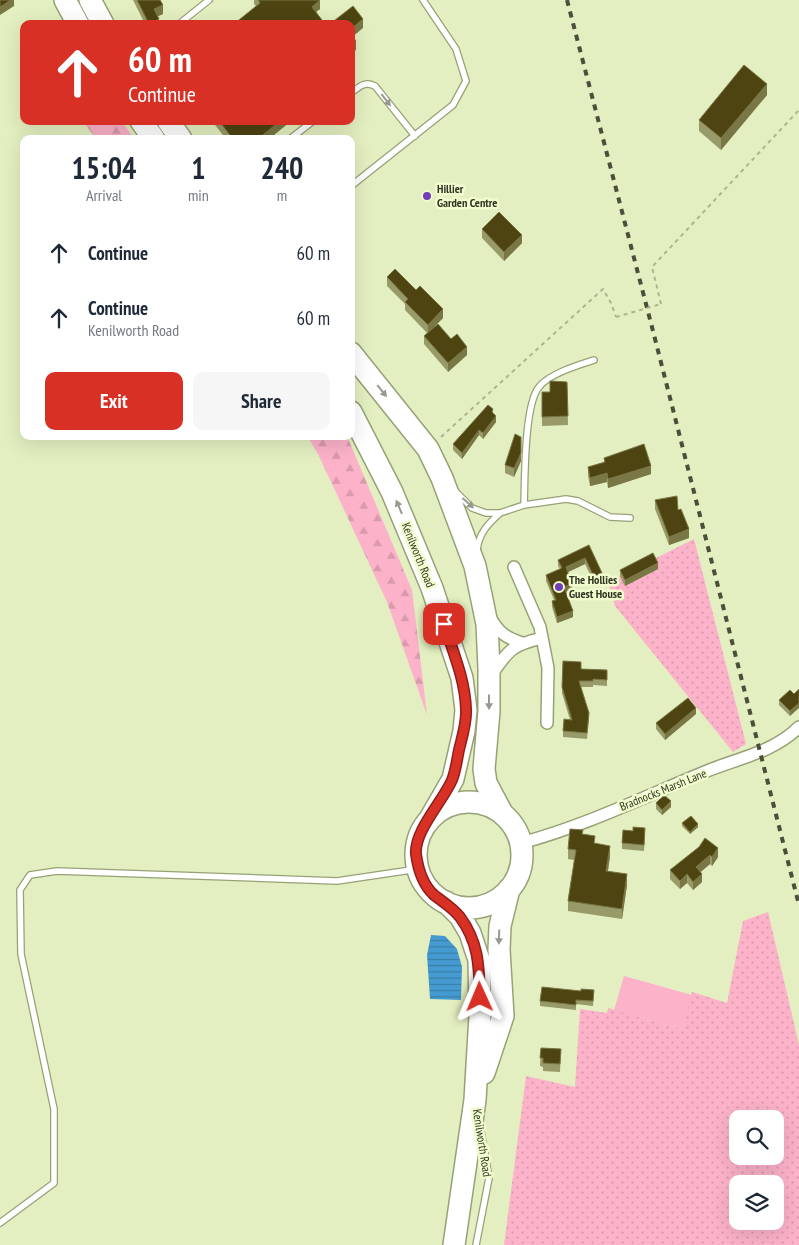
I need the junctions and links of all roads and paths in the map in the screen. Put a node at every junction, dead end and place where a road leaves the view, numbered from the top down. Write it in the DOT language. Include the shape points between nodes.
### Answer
graph roads {
  1 [pos="65,0"];
  2 [pos="90,0"];
  3 [pos="209,0"];
  4 [pos="423,0"];
  5 [pos="76,20"];
  6 [pos="101,20"];
  7 [pos="184,20"];
  8 [pos="355,90"];
  9 [pos="799,110"];
  10 [pos="308,125"];
  11 [pos="297,135"];
  12 [pos="415,136"];
  13 [pos="355,183"];
  14 [pos="355,358"];
  15 [pos="594,360"];
  16 [pos="355,420"];
  17 [pos="428,449"];
  18 [pos="442,478"];
  19 [pos="524,505"];
  20 [pos="500,513"];
  21 [pos="630,518"];
  22 [pos="475,566"];
  23 [pos="514,567"];
  24 [pos="482,600"];
  25 [pos="542,638"];
  26 [pos="522,643"];
  27 [pos="490,677"];
  28 [pos="547,723"];
  29 [pos="797,734"];
  30 [pos="502,813"];
  31 [pos="431,817"];
  32 [pos="521,842"];
  33 [pos="418,869"];
  34 [pos="510,889"];
  35 [pos="446,902"];
  36 [pos="475,1100"];
  37 [pos="0,1223"];
  38 [pos="454,1245"];
  39 [pos="476,1245"];
  1 -- 5 [label="highway"];
  2 -- 6 [label="highway"];
  3 -- 7 [label="lane"];
  4 -- 12 [label="lane" via="456,49 466,81 453,105"];
  8 -- 12 [label="lane, one-way" via="364,84 375,86"];
  9 -- 17 [label="path, bridge" via="652,267 661,304 616,316 602,289"];
  10 -- 11 [label="lane"];
  12 -- 13 [label="lane"];
  14 -- 17 [label="highway, one-way"];
  15 -- 19 [label="lane" via="561,372 539,387 531,406"];
  31 -- 16 [label="highway, Kenilworth Road, one-way" via="453,779 464,731 466,710 462,678 432,588 403,518"];
  17 -- 18 [label="highway"];
  18 -- 20 [label="lane, one-way" via="472,508"];
  18 -- 22 [label="highway"];
  19 -- 20 [label="lane"];
  19 -- 21 [label="lane" via="578,500 610,517"];
  20 -- 22 [label="lane" via="478,539"];
  22 -- 24 [label="highway"];
  23 -- 25 [label="street"];
  24 -- 26 [label="street" via="496,629"];
  24 -- 27 [label="highway"];
  25 -- 26 [label="street"];
  25 -- 28 [label="street" via="548,668"];
  26 -- 27 [label="street" via="507,652"];
  27 -- 30 [label="highway, one-way" via="484,769 486,783"];
  29 -- 32 [label="street, Bradnocks Marsh Lane" via="772,748 729,762 555,834"];
  30 -- 31 [label="highway" via="485,804 466,801 447,806"];
  30 -- 32 [label="highway" via="514,826"];
  31 -- 33 [label="highway" via="420,832 416,851"];
  32 -- 34 [label="highway" via="522,859"];
  33 -- 35 [label="highway" via="434,894"];
  33 -- 37 [label="lane" via="337,881 57,871 30,875 20,890 21,954 54,1109 54,1183"];
  34 -- 35 [label="highway" via="480,907 462,907"];
  34 -- 36 [label="highway, Kenilworth Road, one-way" via="500,926 503,1016"];
  35 -- 36 [label="highway, Kenilworth Road" via="470,933 479,960 480,1015"];
  36 -- 38 [label="highway, Kenilworth Road"];
  36 -- 39 [label="lane, Kenilworth Road" via="489,1178"];
}
